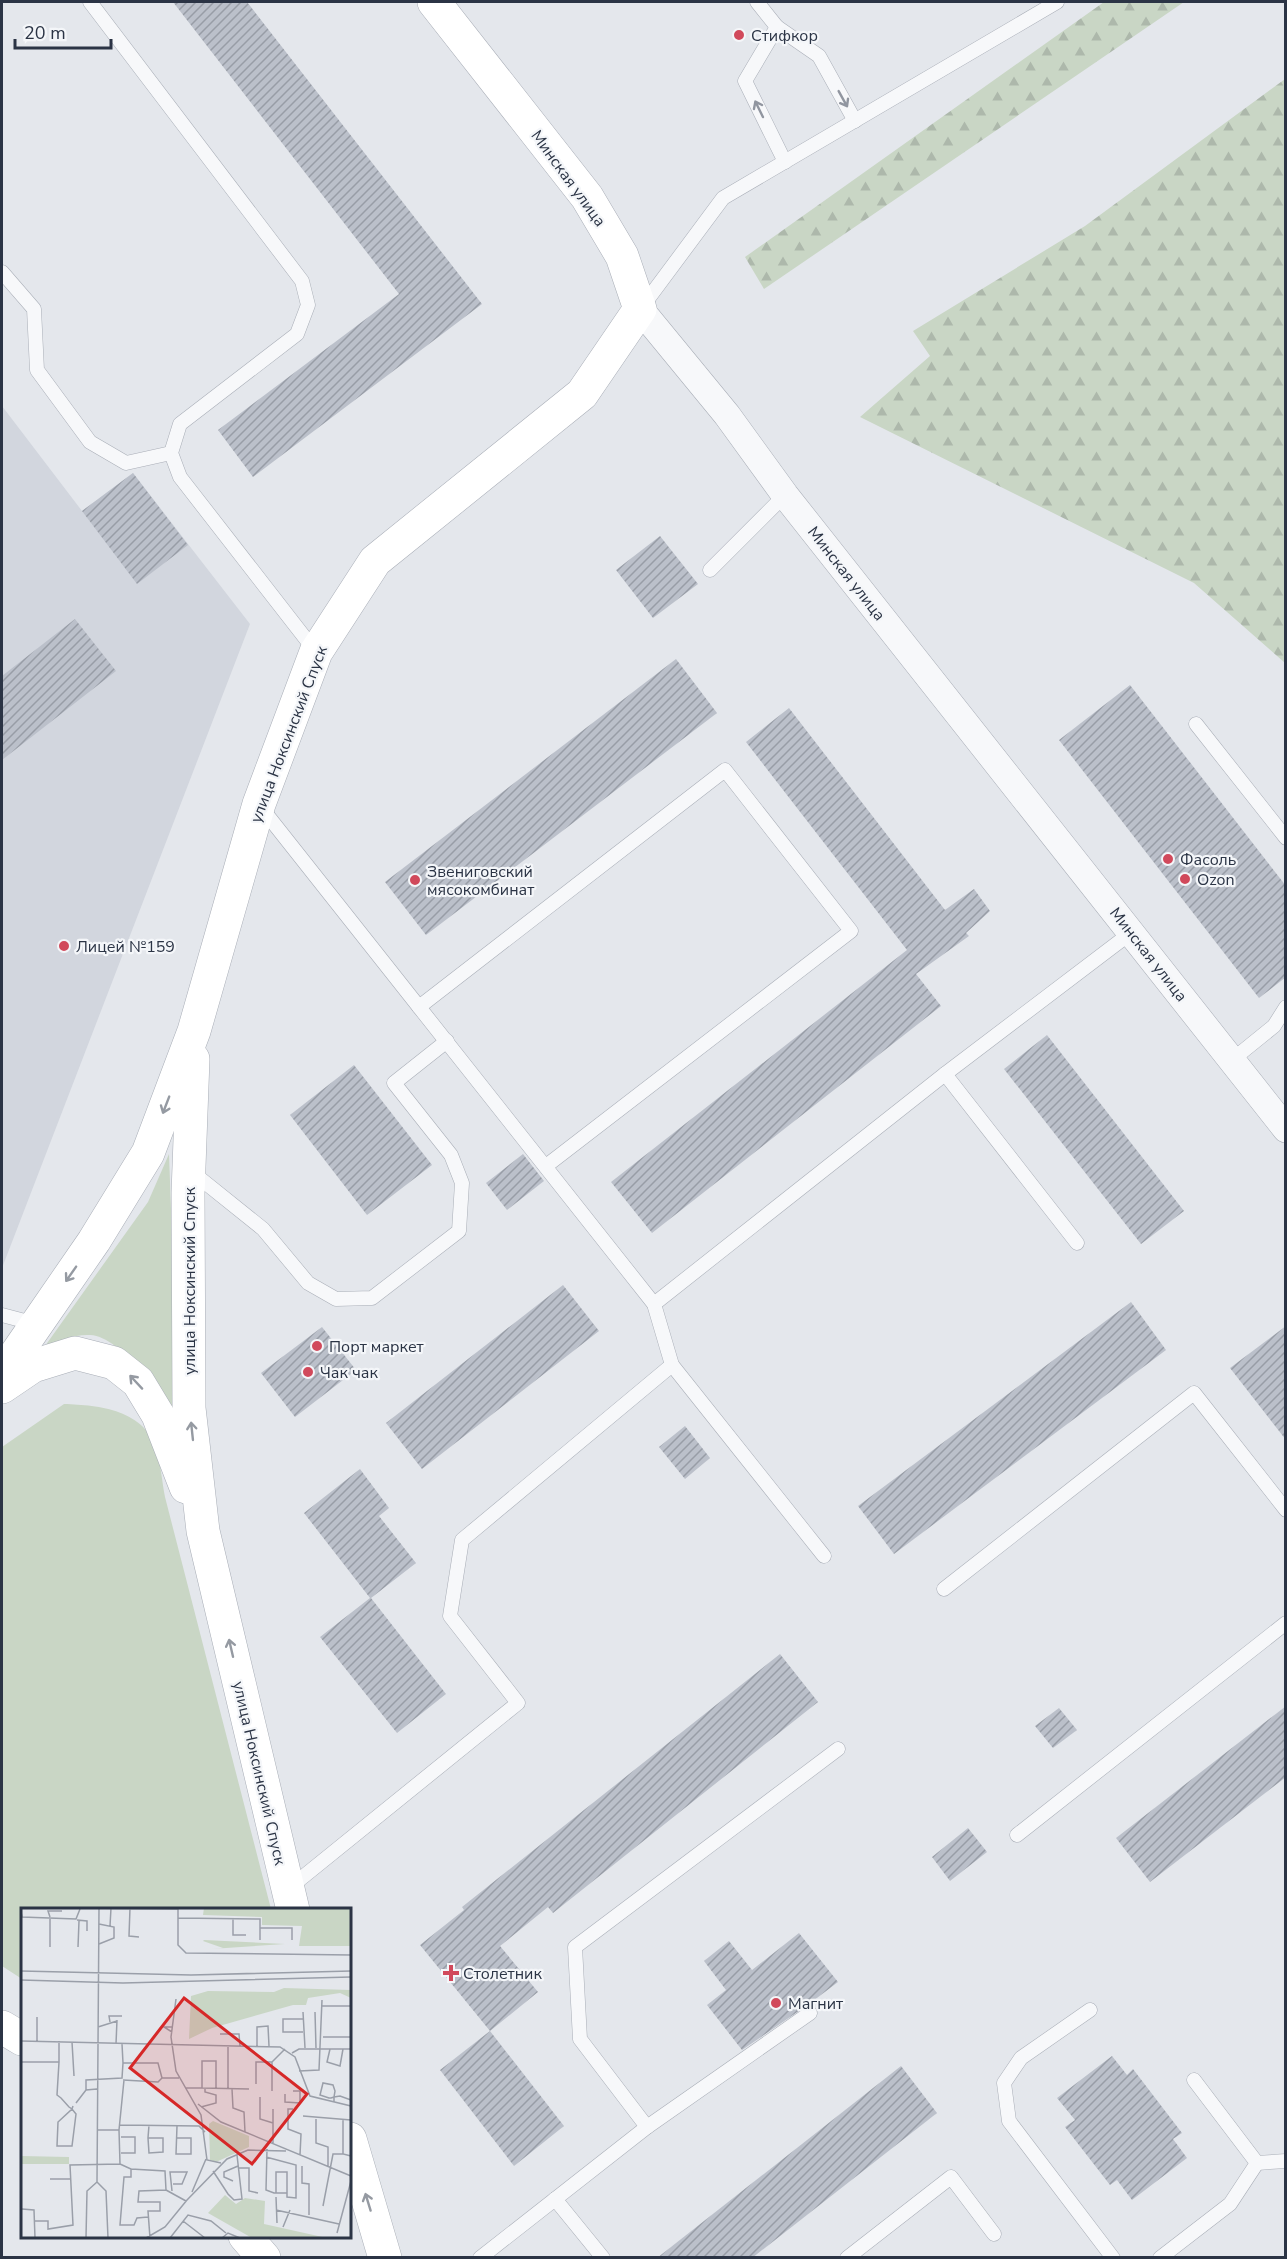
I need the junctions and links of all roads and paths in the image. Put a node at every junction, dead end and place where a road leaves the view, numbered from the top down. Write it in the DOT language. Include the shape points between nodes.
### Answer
graph roads {
  1 [pos="90,2"];
  2 [pos="434,2"];
  3 [pos="759,2"];
  4 [pos="1057,2"];
  5 [pos="777,27"];
  6 [pos="855,121"];
  7 [pos="785,162"];
  8 [pos="2,272"];
  9 [pos="640,309"];
  10 [pos="171,453"];
  11 [pos="785,495"];
  12 [pos="710,570"];
  13 [pos="316,652"];
  14 [pos="1196,724"];
  15 [pos="259,804"];
  16 [pos="1286,838"];
  17 [pos="1132,932"];
  18 [pos="419,1007"];
  19 [pos="1286,1007"];
  20 [pos="1280,1025"];
  21 [pos="194,1031"];
  22 [pos="447,1041"];
  23 [pos="1232,1060"];
  24 [pos="945,1074"];
  25 [pos="1286,1129"];
  26 [pos="546,1166"];
  27 [pos="188,1170"];
  28 [pos="1077,1243"];
  29 [pos="654,1304"];
  30 [pos="2,1315"];
  31 [pos="36,1324"];
  32 [pos="672,1365"];
  33 [pos="2,1370"];
  34 [pos="2,1387"];
  35 [pos="1286,1510"];
  36 [pos="202,1531"];
  37 [pos="824,1556"];
  38 [pos="944,1589"];
  39 [pos="1286,1623"];
  40 [pos="838,1749"];
  41 [pos="1017,1835"];
  42 [pos="291,1899"];
  43 [pos="1090,2010"];
  44 [pos="810,2013"];
  45 [pos="2,2027"];
  46 [pos="21,2038"];
  47 [pos="1194,2080"];
  48 [pos="647,2127"];
  49 [pos="351,2142"];
  50 [pos="1286,2161"];
  51 [pos="1257,2163"];
  52 [pos="555,2199"];
  53 [pos="994,2234"];
  54 [pos="247,2238"];
  55 [pos="264,2258"];
  56 [pos="385,2258"];
  57 [pos="480,2258"];
  58 [pos="603,2258"];
  59 [pos="847,2258"];
  60 [pos="1113,2258"];
  61 [pos="1160,2258"];
  1 -- 10 [label="lane" via="302,281 308,305 297,334 180,424"];
  2 -- 9 [label="street, Минская улица" via="586,197 622,256"];
  3 -- 5 [label="lane"];
  4 -- 6 [label="lane"];
  5 -- 6 [label="lane, one-way" via="819,56"];
  7 -- 5 [label="lane, one-way" via="746,81"];
  6 -- 7 [label="lane"];
  7 -- 9 [label="lane" via="723,198"];
  8 -- 10 [label="lane" via="34,309 37,370 90,442 126,463"];
  9 -- 11 [label="street, Минская улица" via="727,415"];
  9 -- 13 [label="street, улица Ноксинский Спуск" via="582,394 375,561"];
  10 -- 13 [label="lane" via="180,477"];
  11 -- 12 [label="lane"];
  11 -- 17 [label="street, Минская улица"];
  13 -- 15 [label="street, улица Ноксинский Спуск"];
  14 -- 16 [label="lane"];
  15 -- 18 [label="lane"];
  15 -- 21 [label="street, улица Ноксинский Спуск"];
  17 -- 23 [label="street, Минская улица"];
  17 -- 24 [label="lane"];
  18 -- 22 [label="lane"];
  18 -- 26 [label="lane" via="725,770 851,932"];
  19 -- 20 [label="lane"];
  20 -- 23 [label="lane"];
  21 -- 27 [label="street, улица Ноксинский Спуск"];
  21 -- 31 [label="street, улица Ноксинский Спуск, one-way" via="148,1153 94,1241"];
  22 -- 26 [label="lane"];
  22 -- 27 [label="lane" via="394,1083 451,1155 462,1183 459,1231 372,1298 336,1299 319,1290 263,1229"];
  23 -- 25 [label="street, Минская улица"];
  24 -- 28 [label="lane"];
  24 -- 29 [label="lane"];
  26 -- 29 [label="lane"];
  36 -- 27 [label="street, улица Ноксинский Спуск, one-way" via="189,1408"];
  29 -- 32 [label="lane"];
  30 -- 31 [label="lane"];
  31 -- 33 [label="street, улица Ноксинский Спуск"];
  32 -- 37 [label="lane"];
  32 -- 42 [label="lane" via="462,1540 450,1616 519,1703"];
  36 -- 34 [label="street, улица Ноксинский Спуск, one-way" via="158,1415 138,1382 114,1363 75,1353 33,1366"];
  35 -- 38 [label="lane" via="1194,1394"];
  42 -- 36 [label="street, улица Ноксинский Спуск, one-way"];
  39 -- 41 [label="lane"];
  40 -- 48 [label="lane" via="574,1947 580,2039"];
  43 -- 60 [label="lane" via="1021,2058 1004,2083 1009,2121"];
  44 -- 48 [label="lane"];
  45 -- 46 [label="street"];
  47 -- 51 [label="lane"];
  48 -- 52 [label="lane"];
  56 -- 49 [label="street, one-way"];
  50 -- 51 [label="lane"];
  51 -- 61 [label="lane" via="1230,2204"];
  52 -- 57 [label="lane"];
  52 -- 58 [label="lane"];
  53 -- 59 [label="lane" via="951,2177"];
  54 -- 55 [label="street"];
}
